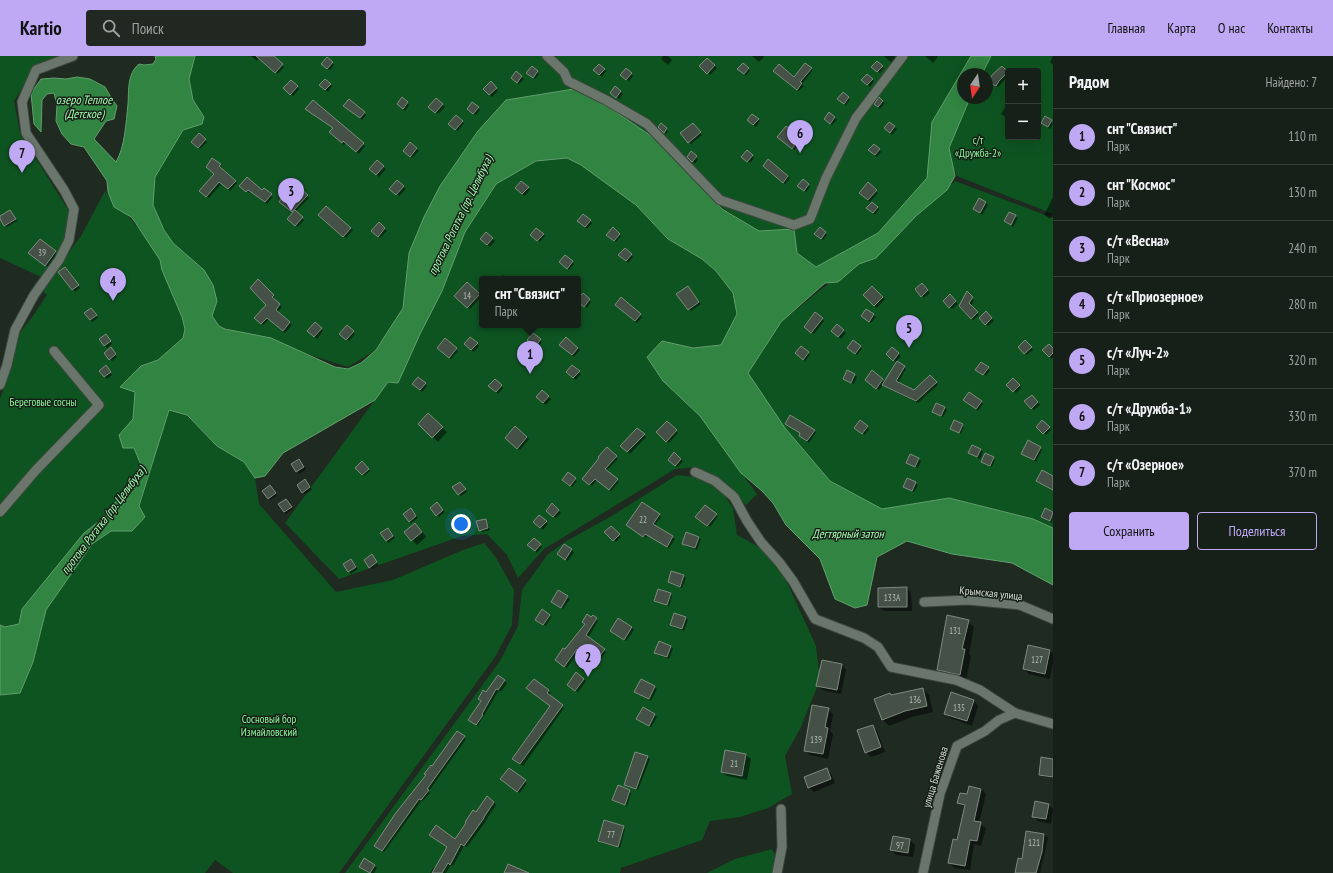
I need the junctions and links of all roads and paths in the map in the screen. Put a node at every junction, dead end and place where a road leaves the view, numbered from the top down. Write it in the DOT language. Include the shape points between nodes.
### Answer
graph roads {
  1 [pos="72,56"];
  2 [pos="547,56"];
  3 [pos="903,56"];
  4 [pos="54,351"];
  5 [pos="0,385"];
  6 [pos="695,472"];
  7 [pos="0,512"];
  8 [pos="924,602"];
  9 [pos="1053,619"];
  10 [pos="1015,713"];
  11 [pos="1053,724"];
  12 [pos="781,809"];
  13 [pos="777,873"];
  14 [pos="923,873"];
  1 -- 5 [label="street" via="36,70 22,102 26,133 74,209 69,240 15,330 8,365"];
  2 -- 3 [label="street" via="564,72 568,81 647,124 720,200 794,225 810,219 826,178 856,118"];
  4 -- 7 [label="street" via="99,405 36,470"];
  6 -- 10 [label="street" via="715,481 734,497 747,521 782,566 814,618 864,638 878,647 891,667 956,680 980,690"];
  8 -- 9 [label="street, Крымская улица" via="968,600 1020,605"];
  10 -- 11 [label="street"];
  10 -- 14 [label="street, улица Баженова" via="957,746 940,794"];
  12 -- 13 [label="street" via="782,847"];
}
